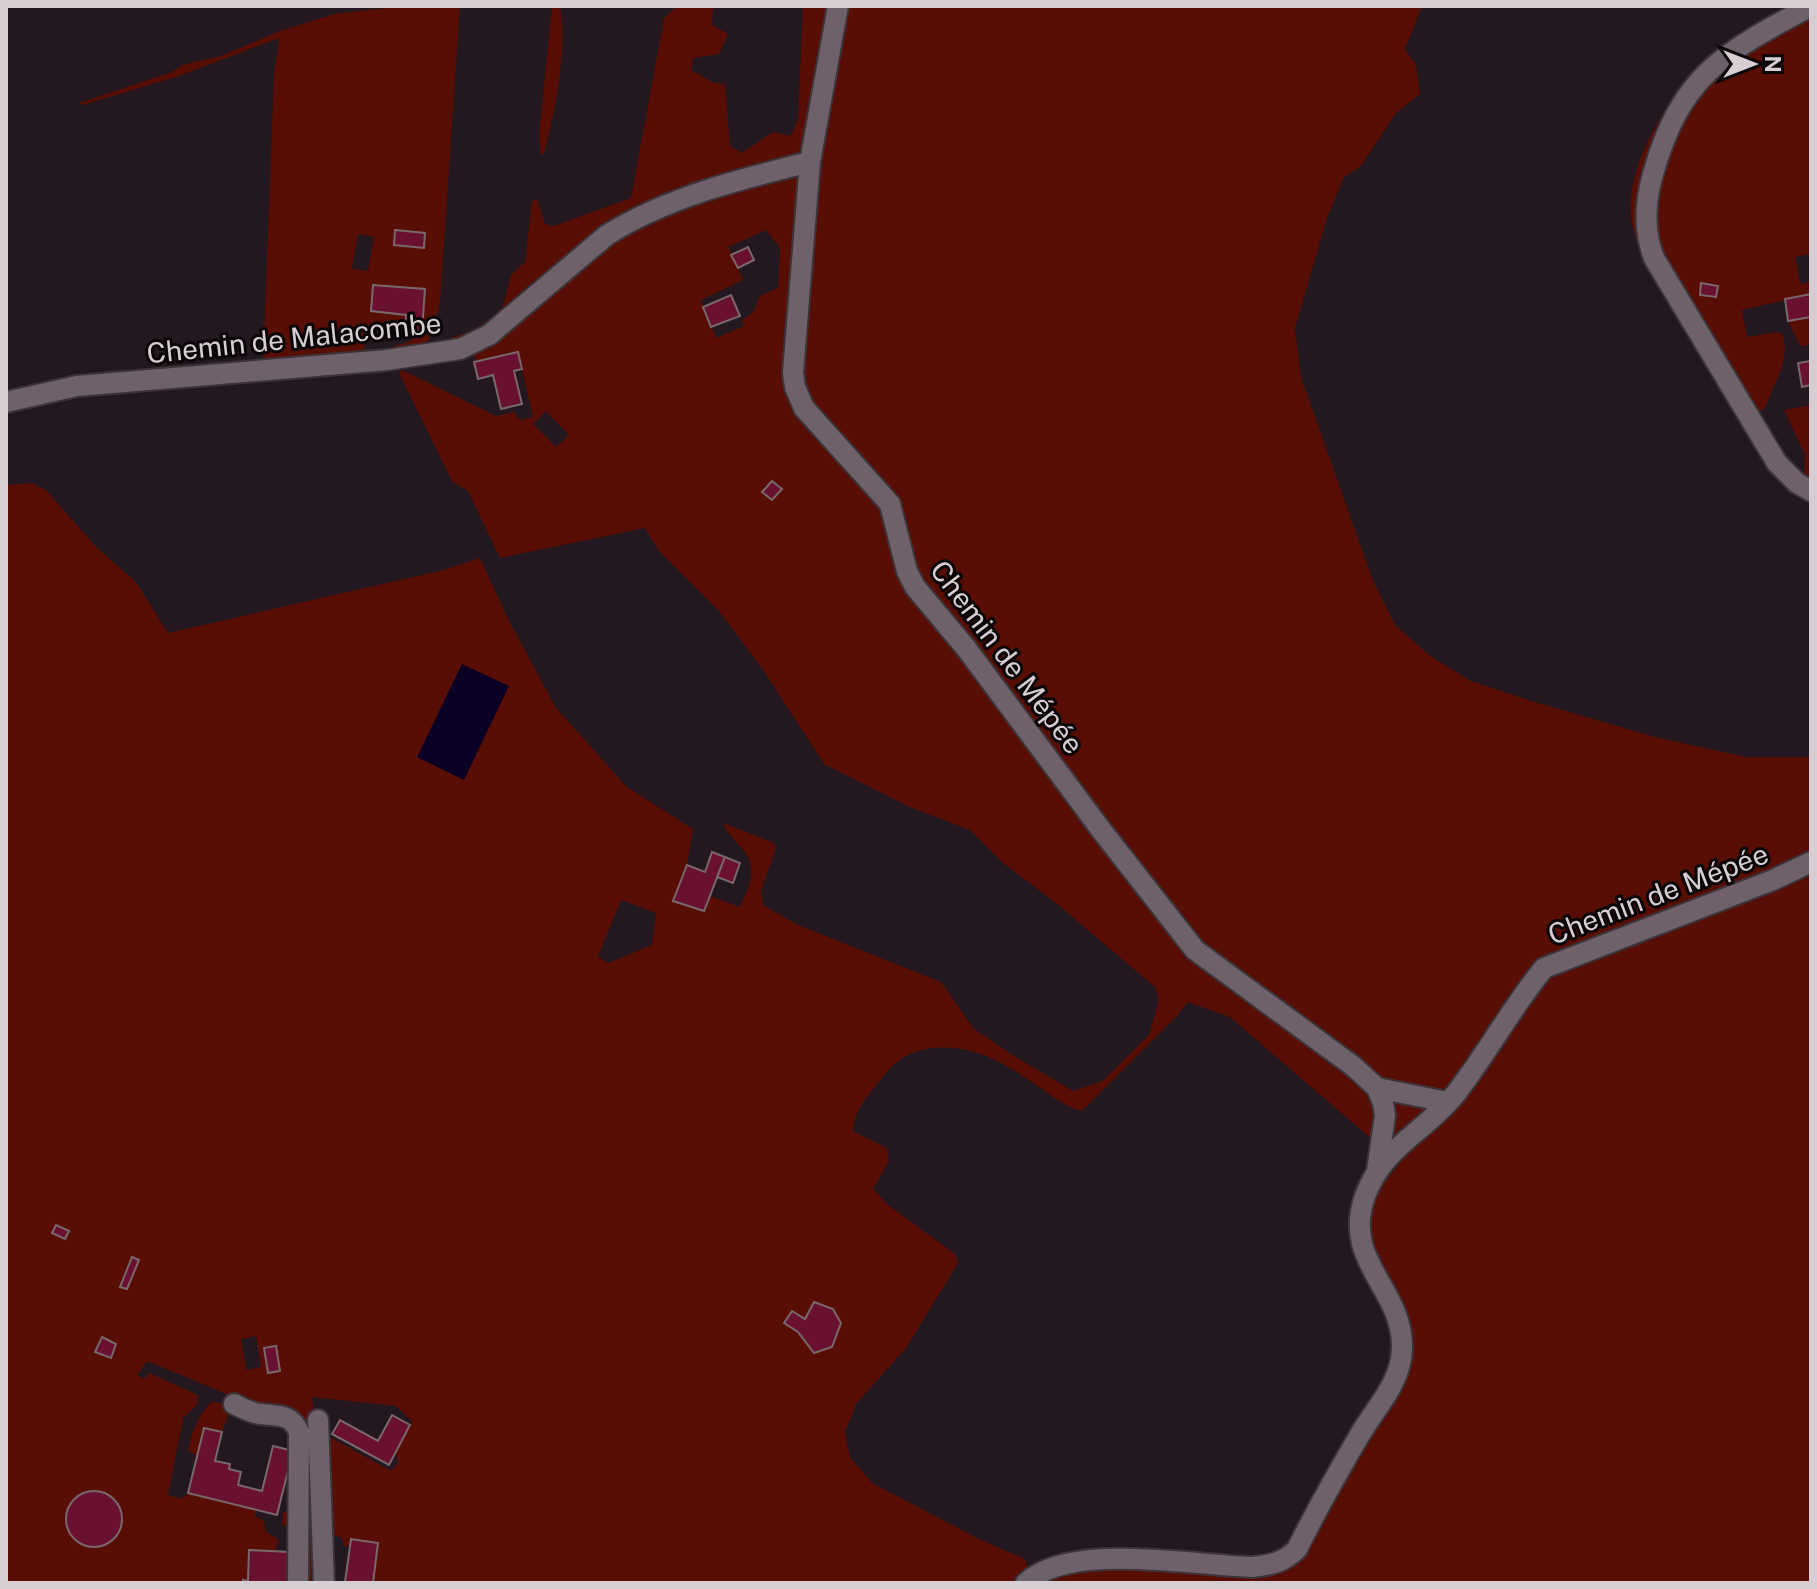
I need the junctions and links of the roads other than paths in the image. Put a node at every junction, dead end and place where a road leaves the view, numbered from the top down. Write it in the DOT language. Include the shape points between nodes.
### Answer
graph roads {
  1 [pos="838,6"];
  2 [pos="1811,6"];
  3 [pos="810,162"];
  4 [pos="6,402"];
  5 [pos="1811,491"];
  6 [pos="1811,862"];
  7 [pos="1377,1088"];
  8 [pos="1447,1102"];
  9 [pos="1377,1171"];
  10 [pos="234,1404"];
  11 [pos="318,1420"];
  12 [pos="298,1583"];
  13 [pos="324,1583"];
  14 [pos="1026,1583"];
  1 -- 3 [label="street"];
  2 -- 5 [label="street" via="1731,52 1695,84 1657,159 1645,224 1654,258 1777,463"];
  3 -- 4 [label="street, Chemin de Malacombe" via="728,182 628,222 489,335 460,349 77,386"];
  3 -- 7 [label="street, Chemin de Mépée" via="793,373 804,408 890,504 915,587 1195,950"];
  6 -- 8 [label="street, Chemin de Mépée" via="1544,968"];
  7 -- 8 [label="street"];
  7 -- 9 [label="street" via="1385,1115"];
  8 -- 9 [label="street, Chemin de Mépée"];
  9 -- 14 [label="street" via="1365,1197 1359,1234 1397,1320 1399,1365 1297,1549 1282,1562 1253,1567 1141,1558 1090,1561 1055,1567"];
  10 -- 12 [label="street" via="260,1414 279,1414 297,1427"];
  11 -- 13 [label="street"];
}
